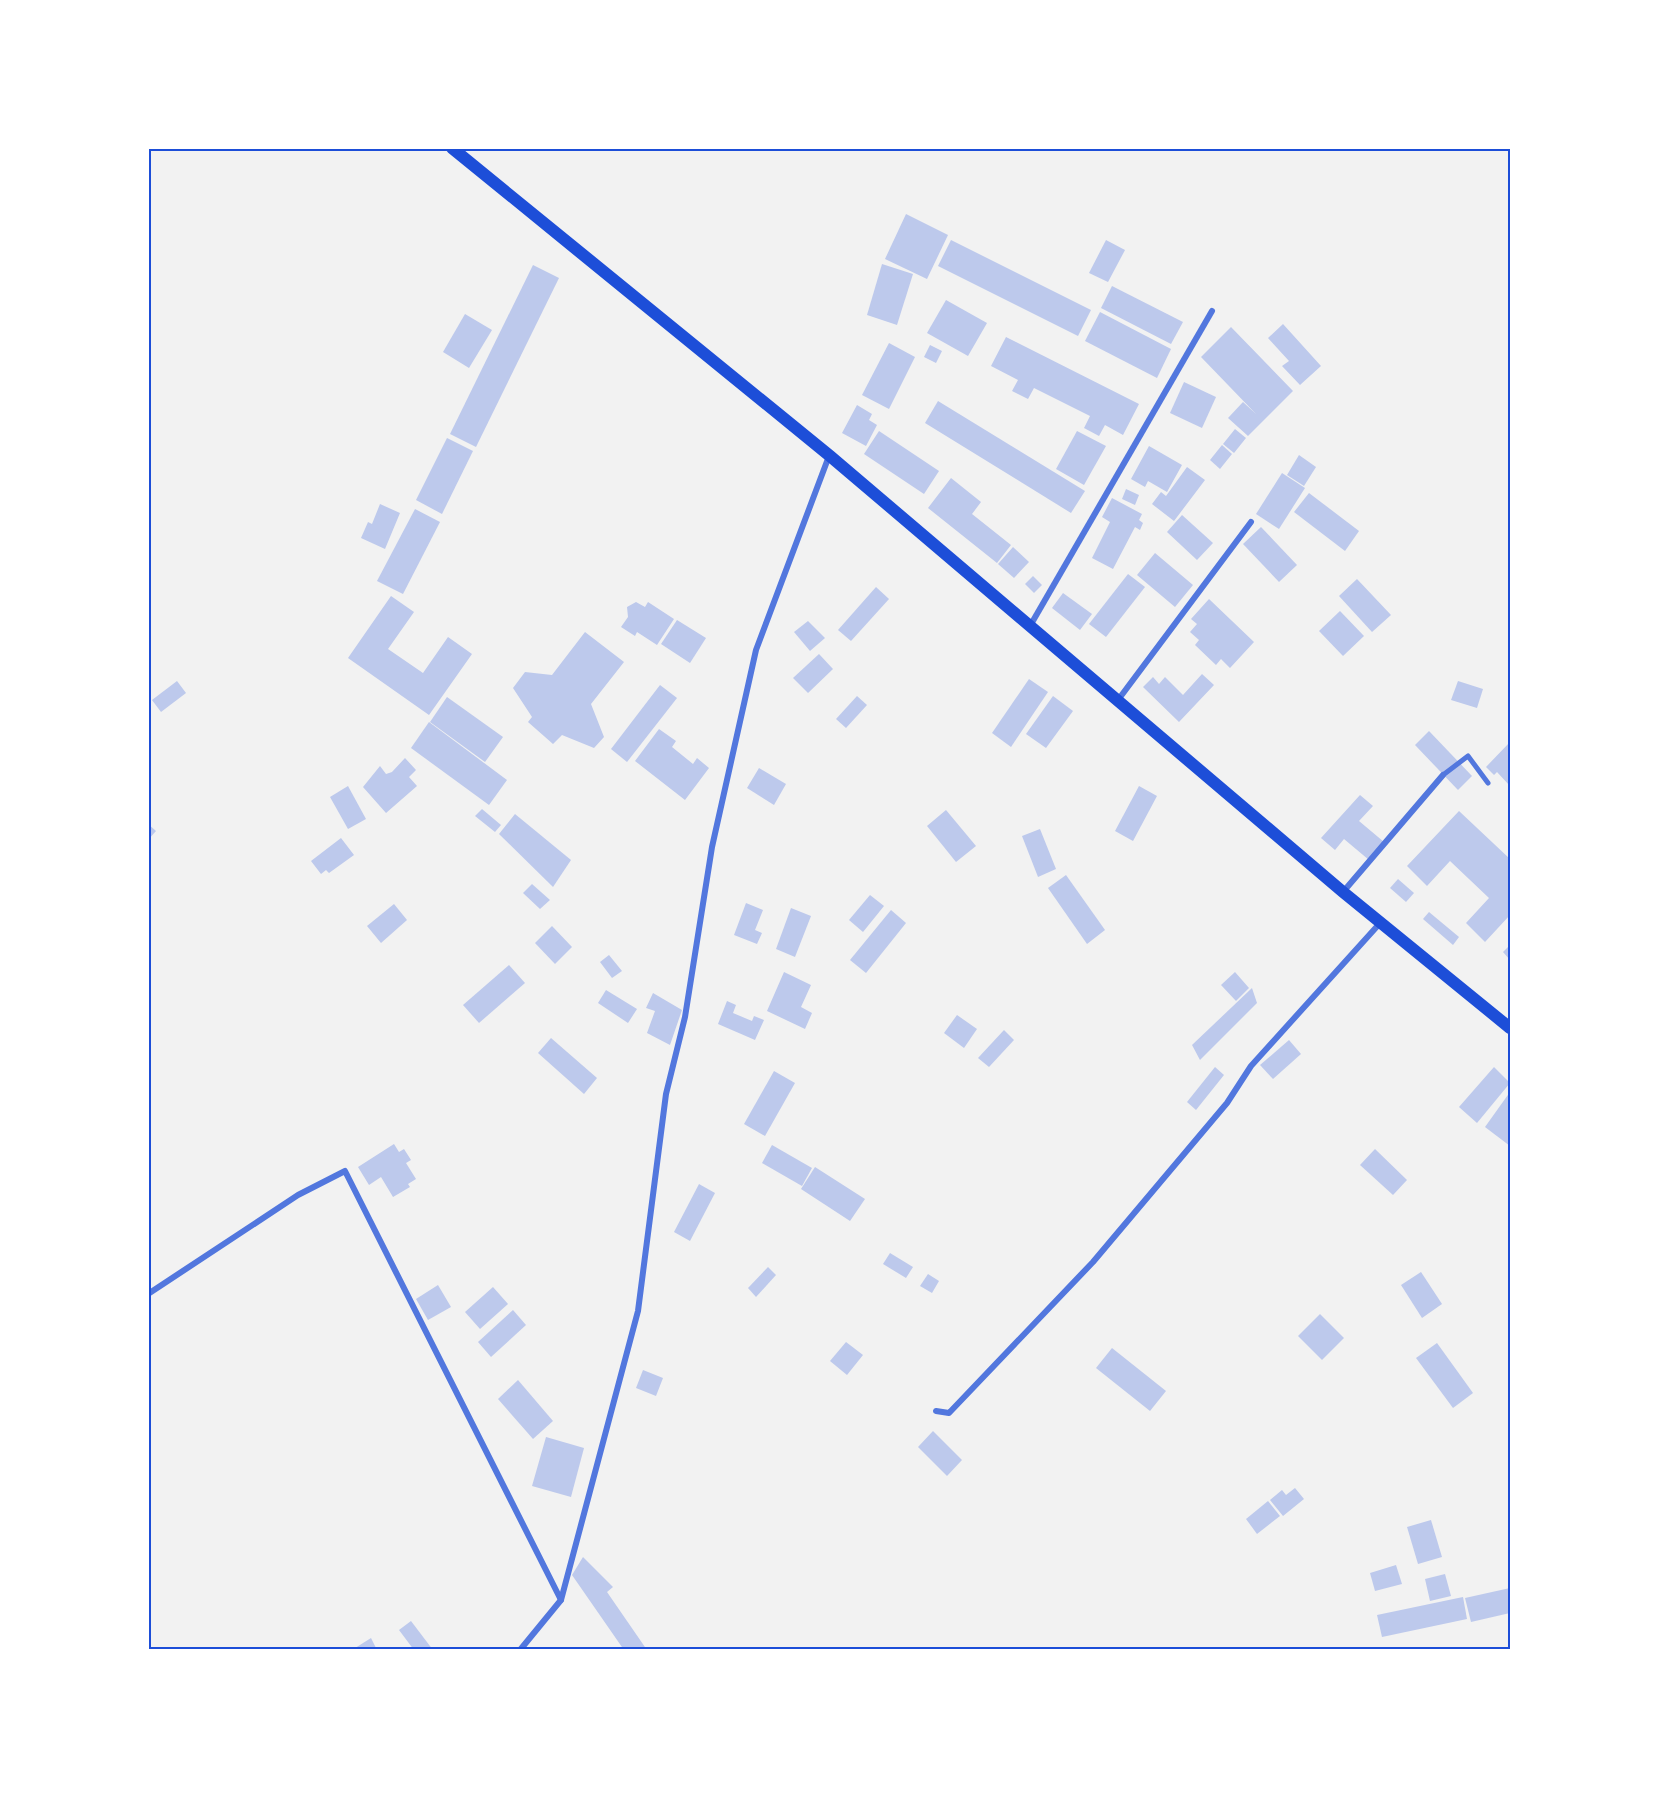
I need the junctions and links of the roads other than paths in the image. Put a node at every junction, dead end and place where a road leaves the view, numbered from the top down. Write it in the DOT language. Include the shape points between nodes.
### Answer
graph roads {
  1 [pos="452,148"];
  2 [pos="1212,311"];
  3 [pos="830,456"];
  4 [pos="1251,522"];
  5 [pos="1030,626"];
  6 [pos="1118,700"];
  7 [pos="1443,775"];
  8 [pos="1488,783"];
  9 [pos="1343,892"];
  10 [pos="1381,922"];
  11 [pos="1510,1028"];
  12 [pos="148,1294"];
  13 [pos="936,1411"];
  14 [pos="561,1600"];
  15 [pos="520,1650"];
  1 -- 3 [label="main road"];
  2 -- 5 [label="street"];
  3 -- 5 [label="main road"];
  3 -- 14 [label="street" via="756,650 712,847 686,1017 666,1094 638,1311"];
  4 -- 6 [label="street"];
  5 -- 6 [label="main road"];
  6 -- 9 [label="main road"];
  7 -- 8 [label="street" via="1468,756"];
  7 -- 9 [label="street"];
  9 -- 10 [label="main road"];
  10 -- 11 [label="main road"];
  10 -- 13 [label="street" via="1251,1066 1227,1102 1093,1262 949,1413"];
  12 -- 14 [label="street" via="298,1195 345,1171"];
  14 -- 15 [label="street"];
}
